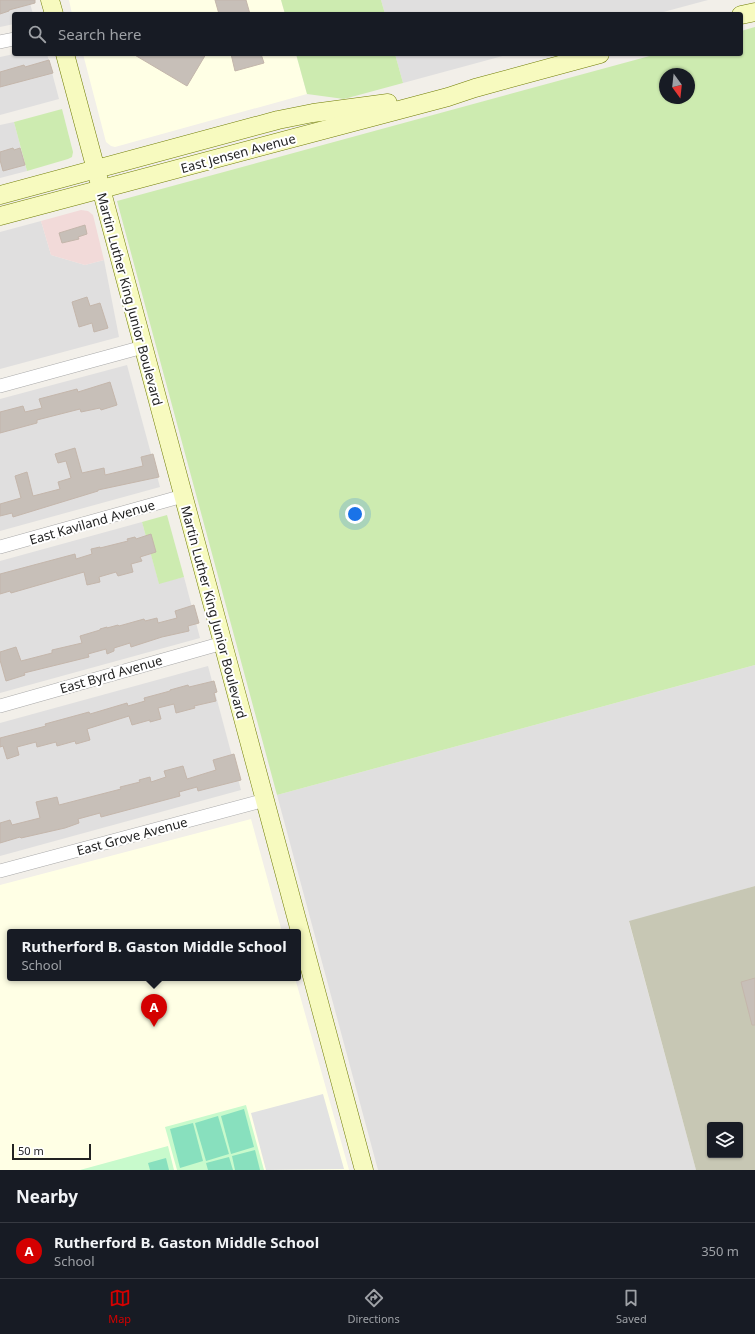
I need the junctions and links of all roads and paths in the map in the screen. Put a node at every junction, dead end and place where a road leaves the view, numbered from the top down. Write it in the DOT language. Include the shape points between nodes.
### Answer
graph roads {
  1 [pos="50,0"];
  2 [pos="53,12"];
  3 [pos="755,12"];
  4 [pos="743,15"];
  5 [pos="12,39"];
  6 [pos="0,42"];
  7 [pos="66,56"];
  8 [pos="593,56"];
  9 [pos="475,88"];
  10 [pos="95,169"];
  11 [pos="101,189"];
  12 [pos="0,195"];
  13 [pos="0,216"];
  14 [pos="143,347"];
  15 [pos="0,386"];
  16 [pos="183,496"];
  17 [pos="0,547"];
  18 [pos="223,643"];
  19 [pos="0,706"];
  20 [pos="265,800"];
  21 [pos="0,871"];
  22 [pos="300,929"];
  23 [pos="301,935"];
  24 [pos="364,1170"];
  1 -- 2 [label="street"];
  3 -- 4 [label="street"];
  5 -- 6 [label="street"];
  7 -- 10 [label="street, Martin Luther King Junior Boulevard"];
  8 -- 9 [label="street, East Jensen Avenue"];
  9 -- 10 [label="street, East Jensen Avenue" via="278,120"];
  9 -- 11 [label="street, East Jensen Avenue" via="448,98"];
  10 -- 11 [label="street, Martin Luther King Junior Boulevard"];
  10 -- 12 [label="street, East Jensen Avenue"];
  11 -- 13 [label="street, East Jensen Avenue"];
  11 -- 14 [label="street, Martin Luther King Junior Boulevard"];
  14 -- 15 [label="street"];
  14 -- 16 [label="street, Martin Luther King Junior Boulevard"];
  16 -- 17 [label="street, East Kaviland Avenue"];
  16 -- 18 [label="street, Martin Luther King Junior Boulevard"];
  18 -- 19 [label="street, East Byrd Avenue"];
  18 -- 20 [label="street, Martin Luther King Junior Boulevard"];
  20 -- 21 [label="street, East Grove Avenue"];
  20 -- 22 [label="street, Martin Luther King Junior Boulevard"];
  23 -- 24 [label="street, Martin Luther King Junior Boulevard"];
}
